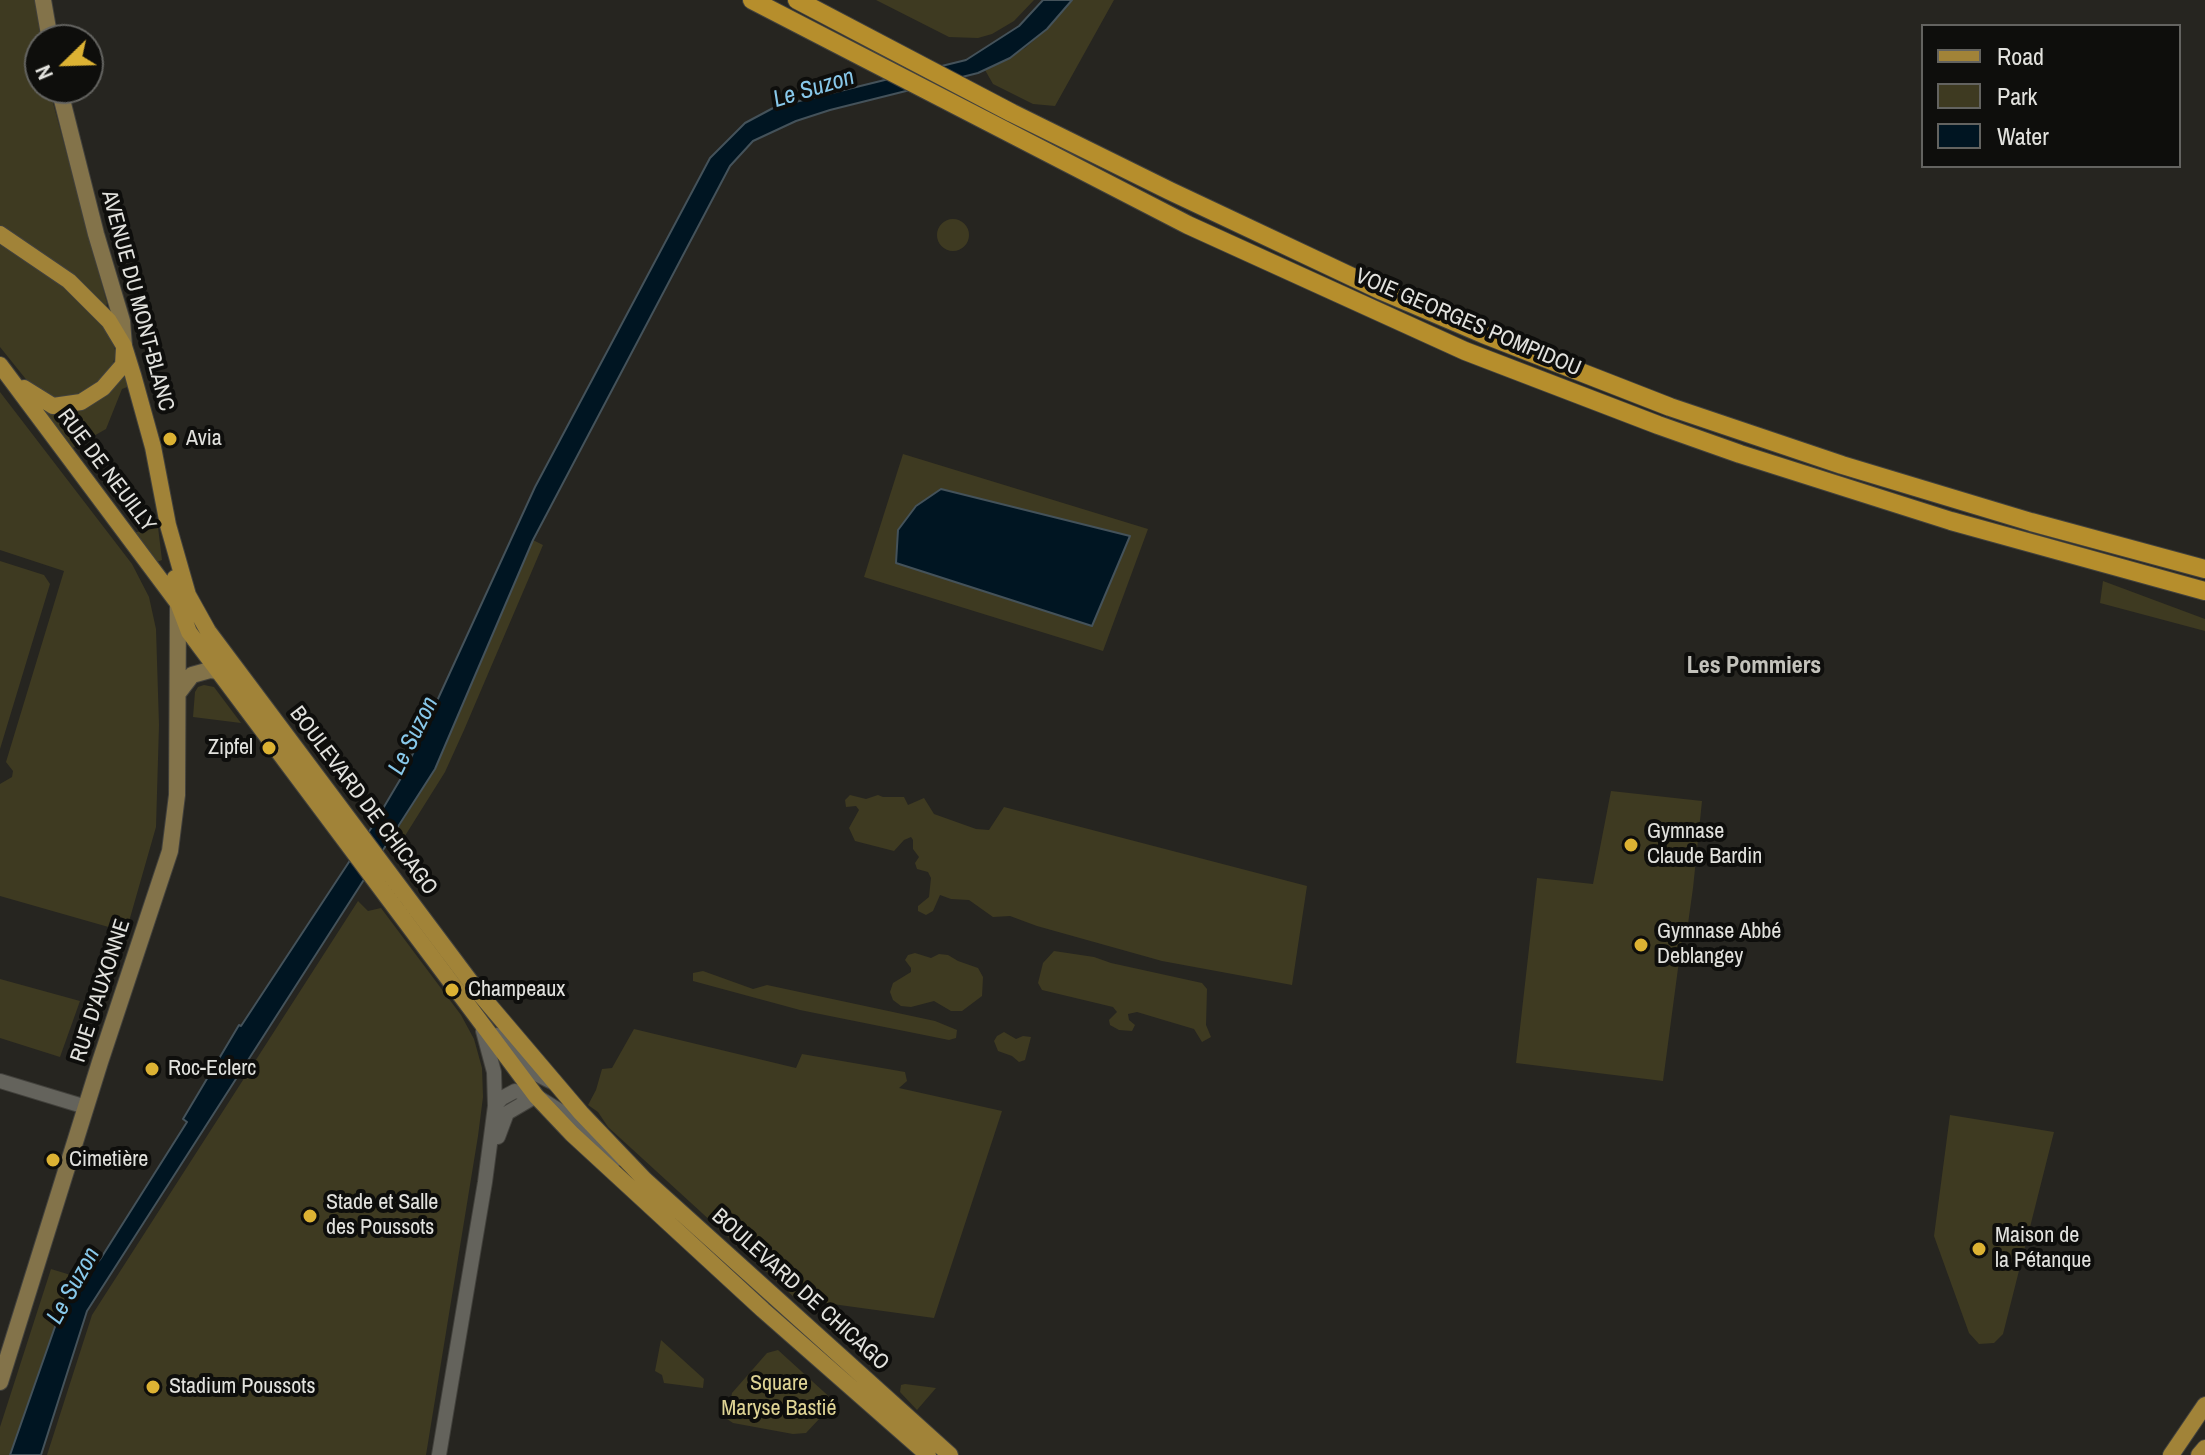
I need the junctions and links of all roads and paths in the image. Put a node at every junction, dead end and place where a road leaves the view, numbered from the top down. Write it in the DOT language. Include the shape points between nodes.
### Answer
graph roads {
  1 [pos="43,0"];
  2 [pos="752,0"];
  3 [pos="797,0"];
  4 [pos="47,24"];
  5 [pos="63,104"];
  6 [pos="0,234"];
  7 [pos="124,346"];
  8 [pos="5,371"];
  9 [pos="168,525"];
  10 [pos="2205,569"];
  11 [pos="2205,591"];
  12 [pos="178,603"];
  13 [pos="218,671"];
  14 [pos="243,678"];
  15 [pos="179,692"];
  16 [pos="355,840"];
  17 [pos="380,872"];
  18 [pos="479,1019"];
  19 [pos="0,1081"];
  20 [pos="556,1085"];
  21 [pos="536,1096"];
  22 [pos="495,1106"];
  23 [pos="86,1107"];
  24 [pos="645,1180"];
  25 [pos="485,1182"];
  26 [pos="0,1382"];
  27 [pos="2205,1405"];
  28 [pos="2205,1448"];
  29 [pos="439,1455"];
  30 [pos="928,1455"];
  31 [pos="950,1455"];
  32 [pos="2171,1455"];
  33 [pos="2199,1455"];
  1 -- 4 [label="main road"];
  2 -- 11 [label="highway, VOIE GEORGES POMPIDOU" via="1188,225 1465,351 1754,458 1951,521"];
  3 -- 10 [label="highway, VOIE GEORGES POMPIDOU" via="1170,191 1483,334 1670,407 1842,465"];
  5 -- 7 [label="main road, AVENUE DU MONT-BLANC" via="122,321"];
  6 -- 7 [label="main road" via="69,281 109,321"];
  7 -- 8 [label="main road" via="123,365 111,379 94,395 70,405 53,406"];
  7 -- 9 [label="main road, AVENUE DU MONT-BLANC" via="153,447"];
  8 -- 12 [label="main road, RUE DE NEUILLY"];
  9 -- 12 [label="main road"];
  9 -- 14 [label="main road, BOULEVARD DE CHICAGO" via="188,595"];
  12 -- 13 [label="main road, BOULEVARD DE CHICAGO" via="189,632"];
  12 -- 14 [label="main road" via="226,667"];
  12 -- 15 [label="main road, RUE D'AUXONNE"];
  13 -- 15 [label="main road" via="192,675"];
  13 -- 16 [label="main road, BOULEVARD DE CHICAGO"];
  14 -- 16 [label="main road, BOULEVARD DE CHICAGO"];
  15 -- 23 [label="main road, RUE D'AUXONNE" via="170,851"];
  16 -- 17 [label="main road, BOULEVARD DE CHICAGO"];
  17 -- 18 [label="main road, BOULEVARD DE CHICAGO"];
  17 -- 20 [label="main road, BOULEVARD DE CHICAGO"];
  18 -- 20 [label="street" via="530,1071"];
  18 -- 21 [label="main road, BOULEVARD DE CHICAGO"];
  18 -- 22 [label="street" via="494,1072"];
  19 -- 23 [label="street"];
  20 -- 21 [label="main road"];
  20 -- 24 [label="main road, BOULEVARD DE CHICAGO"];
  21 -- 22 [label="street" via="515,1091"];
  21 -- 24 [label="street"];
  21 -- 25 [label="street" via="505,1116"];
  21 -- 30 [label="main road, BOULEVARD DE CHICAGO" via="763,1310"];
  22 -- 25 [label="street"];
  23 -- 26 [label="main road, RUE D'AUXONNE"];
  24 -- 31 [label="main road, BOULEVARD DE CHICAGO"];
  25 -- 29 [label="street"];
  27 -- 32 [label="main road"];
  28 -- 33 [label="main road"];
}
